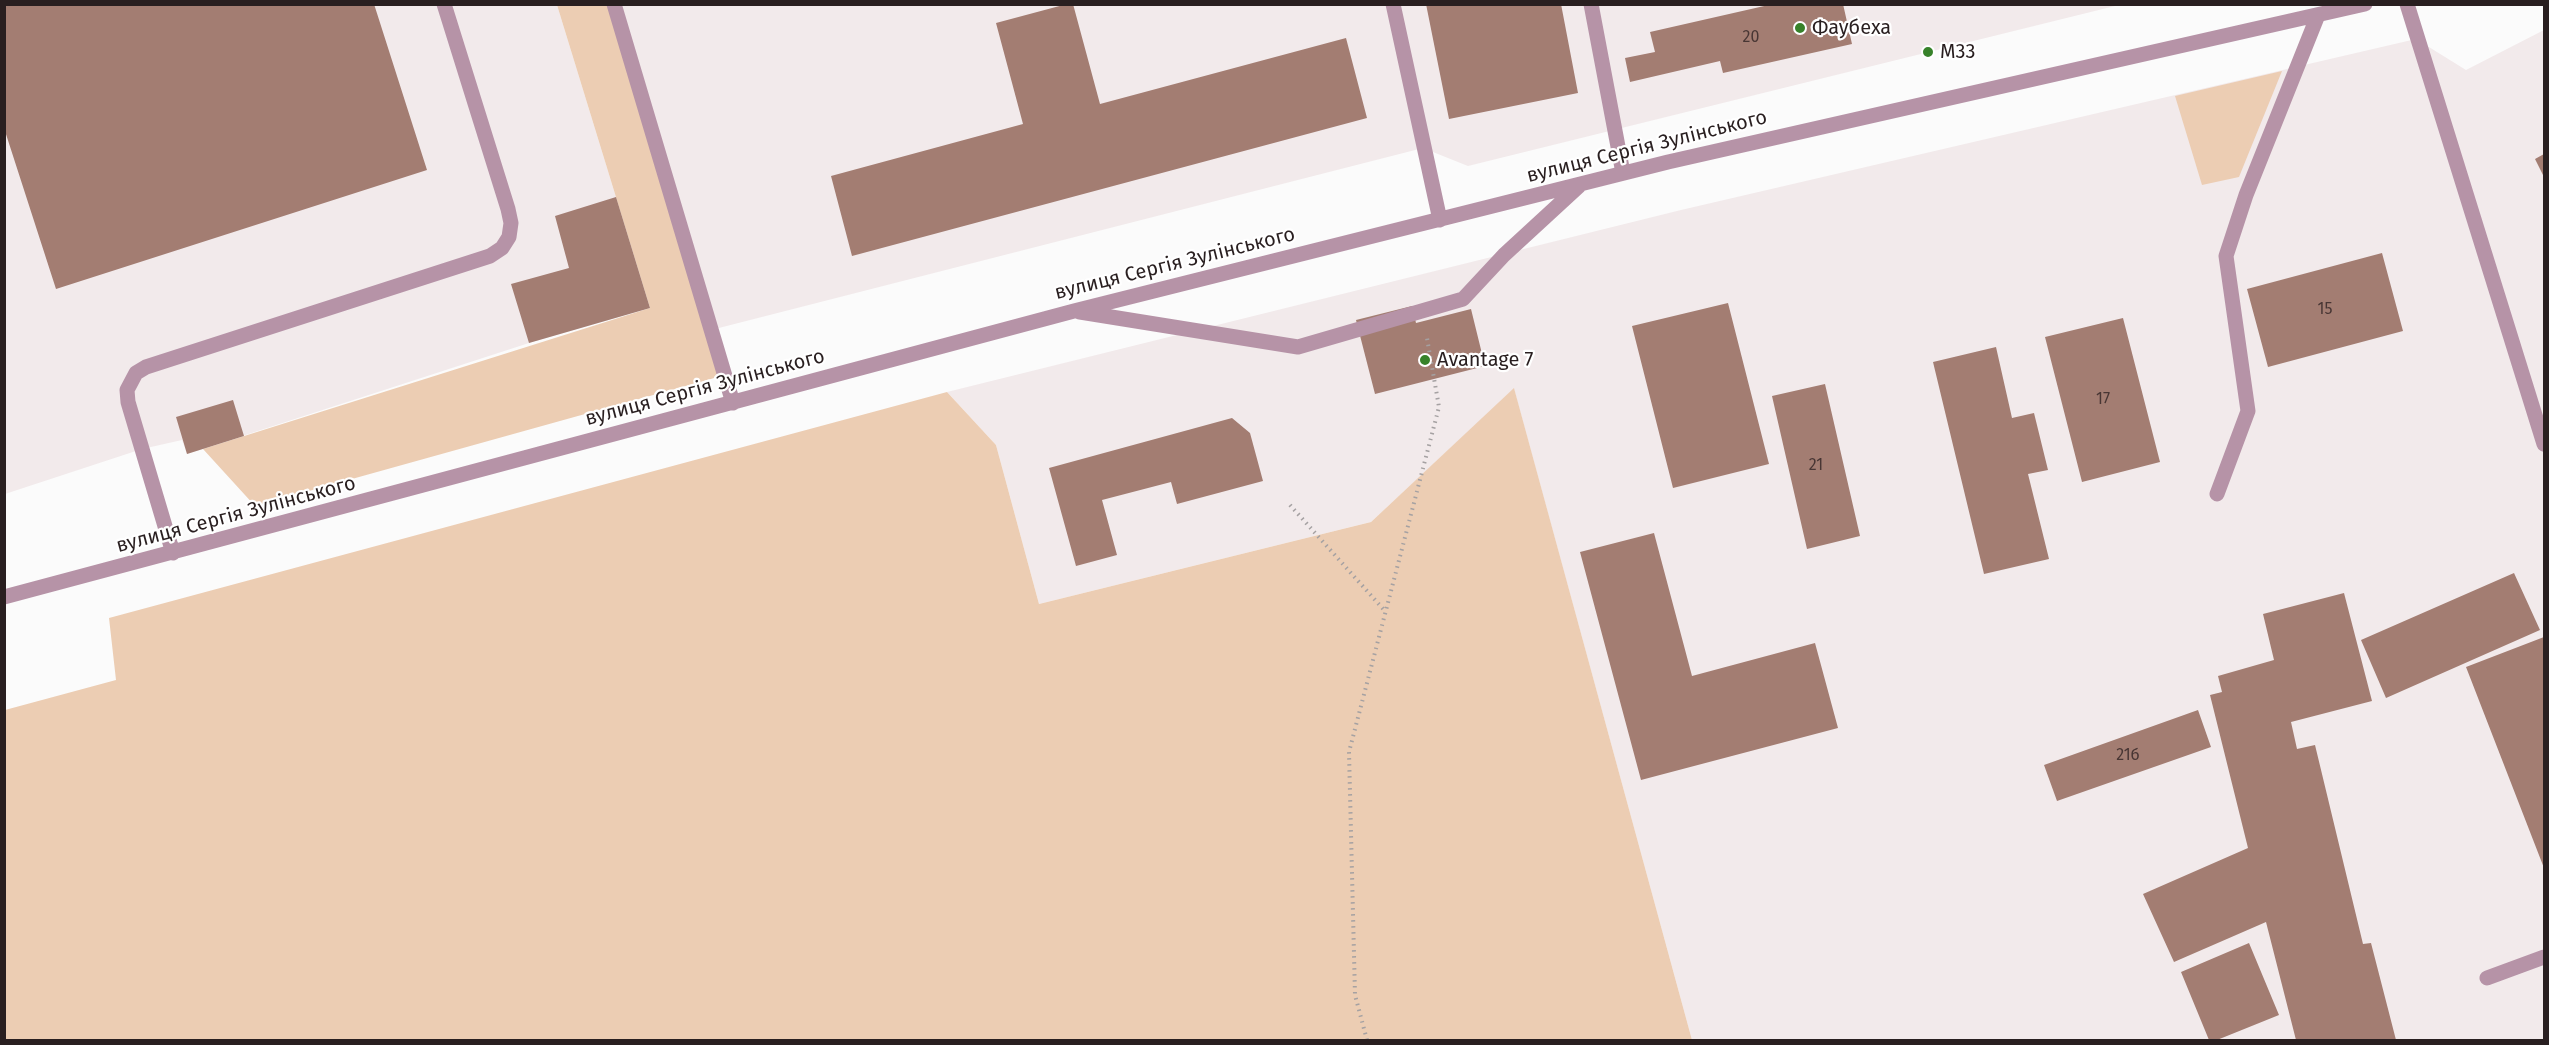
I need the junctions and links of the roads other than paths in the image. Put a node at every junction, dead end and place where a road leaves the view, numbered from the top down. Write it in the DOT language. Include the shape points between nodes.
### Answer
graph roads {
  1 [pos="444,4"];
  2 [pos="614,4"];
  3 [pos="1393,4"];
  4 [pos="1591,4"];
  5 [pos="2365,4"];
  6 [pos="2407,4"];
  7 [pos="2318,15"];
  8 [pos="1623,173"];
  9 [pos="1582,184"];
  10 [pos="1440,220"];
  11 [pos="1074,311"];
  12 [pos="733,403"];
  13 [pos="2544,444"];
  14 [pos="2217,494"];
  15 [pos="173,554"];
  16 [pos="4,597"];
  17 [pos="2544,957"];
  18 [pos="2487,978"];
  1 -- 15 [label="street" via="508,208 509,237 490,256 136,373 127,390 128,402"];
  2 -- 12 [label="street"];
  3 -- 10 [label="street"];
  4 -- 8 [label="street"];
  5 -- 7 [label="street, вулиця Сергія Зулінського"];
  6 -- 13 [label="street"];
  7 -- 8 [label="street, вулиця Сергія Зулінського"];
  7 -- 14 [label="street" via="2246,195 2226,256 2248,411"];
  8 -- 9 [label="street, вулиця Сергія Зулінського"];
  9 -- 10 [label="street, вулиця Сергія Зулінського"];
  9 -- 11 [label="street" via="1504,255 1463,299 1298,346"];
  10 -- 11 [label="street, вулиця Сергія Зулінського"];
  11 -- 12 [label="street, вулиця Сергія Зулінського"];
  12 -- 15 [label="street, вулиця Сергія Зулінського"];
  15 -- 16 [label="street, вулиця Сергія Зулінського"];
  17 -- 18 [label="street"];
}
